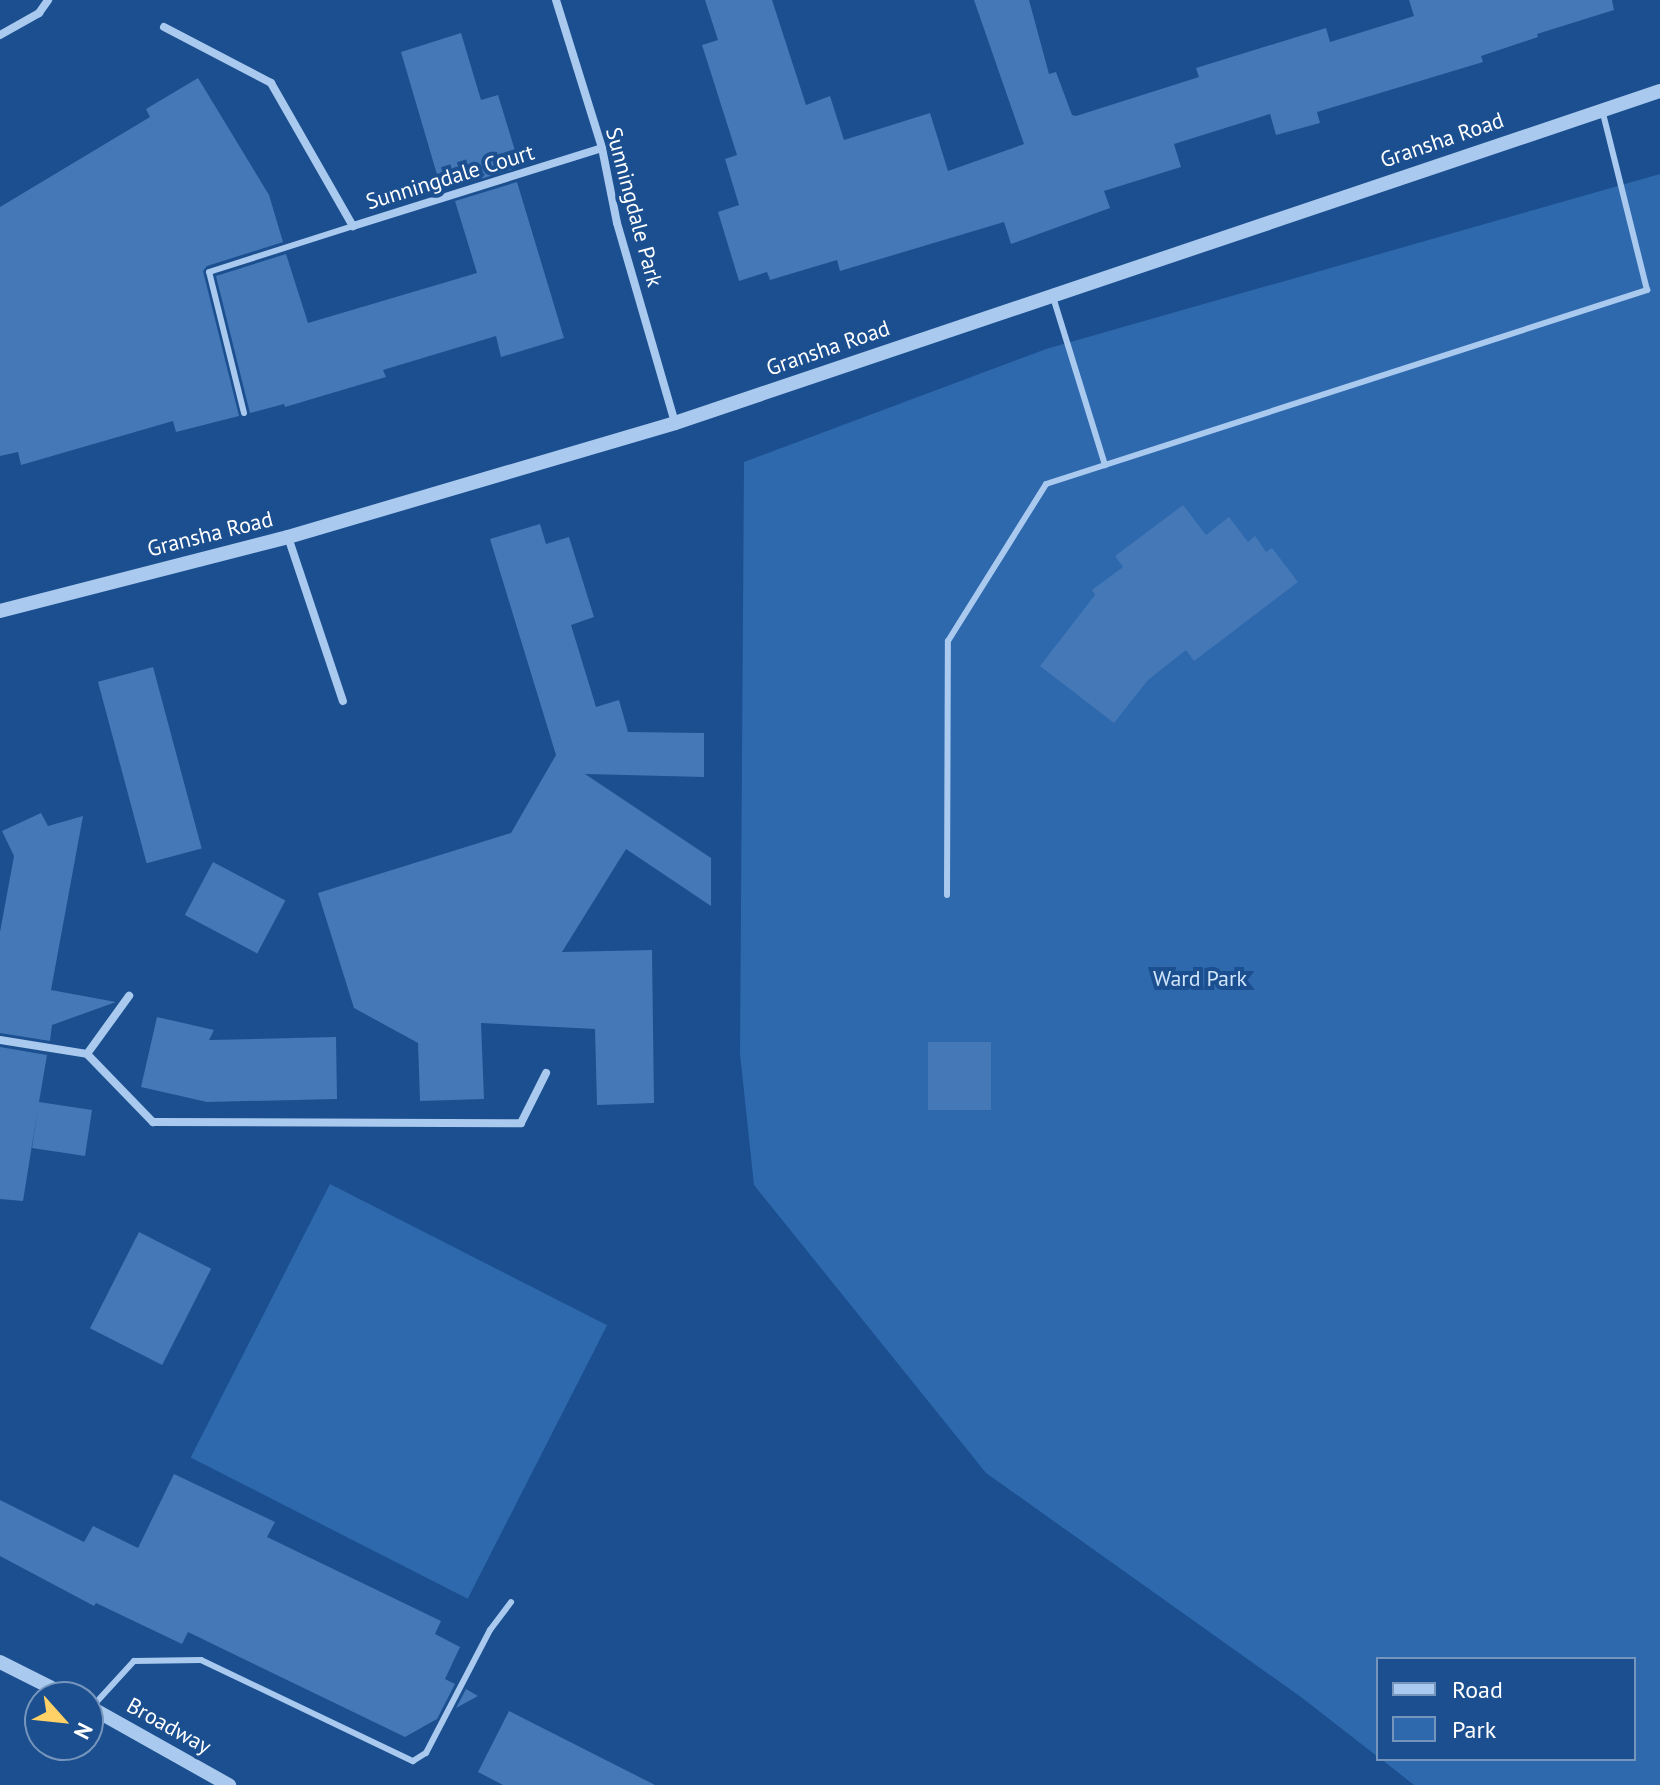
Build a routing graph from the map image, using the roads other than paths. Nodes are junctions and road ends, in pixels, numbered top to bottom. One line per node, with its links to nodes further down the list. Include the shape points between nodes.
1 (48, 0): 4 (street, via 39,13)
2 (556, 0): 7 (street, Sunningdale Park)
3 (164, 27): 8 (street, Sunningdale Court, via 271,83)
4 (0, 35)
5 (1660, 91): 6 (street, Gransha Road)
6 (1602, 110): 9 (street, Gransha Road); 12 (lane, via 1647,290)
7 (602, 148): 8 (street, Sunningdale Court); 11 (street, Sunningdale Park, via 617,223)
8 (353, 226): 10 (lane, via 209,272)
9 (1052, 295): 11 (street, Gransha Road); 12 (lane)
10 (244, 413)
11 (675, 423): 13 (street, Gransha Road)
12 (1105, 465): 16 (lane, via 1046,484 948,641)
13 (288, 537): 14 (street, Gransha Road); 15 (street)
14 (0, 611)
15 (343, 701)
16 (947, 895)
17 (129, 996): 19 (street)
18 (0, 1040): 19 (street)
19 (87, 1054): 20 (street, via 153,1122 521,1123)
20 (546, 1073)
21 (511, 1602): 24 (lane, via 490,1630 426,1753 413,1761 201,1660 134,1661)
22 (0, 1662): 23 (street)
23 (38, 1681)
24 (104, 1692)
25 (104, 1715): 26 (street, Broadway)
26 (229, 1785)

